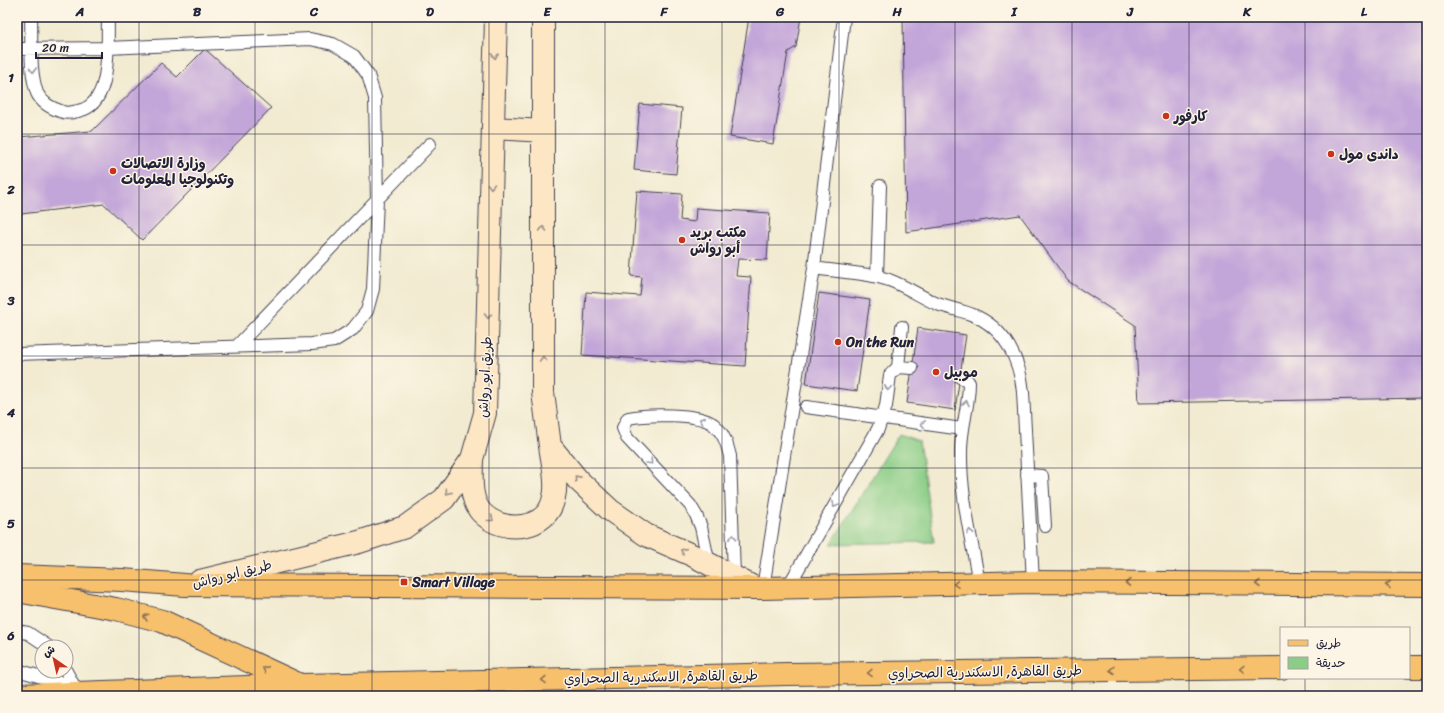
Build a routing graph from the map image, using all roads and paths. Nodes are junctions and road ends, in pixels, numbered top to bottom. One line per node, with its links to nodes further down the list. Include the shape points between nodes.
1 (31, 17): 7 (lane)
2 (108, 17): 8 (lane)
3 (496, 17): 9 (main road, طريق ابو رواش, one-way to 9)
4 (543, 17): 10 (main road)
5 (844, 17): 14 (lane)
6 (17, 48): 7 (lane)
7 (32, 48): 8 (lane); 8 (lane, one-way to 8, via 38,94 50,107 66,113 84,110 98,99 105,82)
8 (107, 48): 13 (lane, via 310,39 333,44 354,56 368,75 375,98)
9 (493, 128): 10 (main road); 26 (main road, طريق ابو رواش, one-way to 26, via 485,413)
10 (543, 131): 25 (main road, one-way to 10, via 543,392)
11 (430, 144): 13 (lane)
12 (880, 186): 15 (lane)
13 (377, 200): 17 (lane); 17 (lane, via 373,289 367,311 353,329 334,341 312,344)
14 (814, 268): 15 (lane); 36 (lane)
15 (877, 277): 27 (lane, via 896,283 937,304 974,315 1000,334 1017,361 1021,376)
16 (902, 327): 19 (lane)
17 (238, 345): 18 (lane)
18 (17, 354)
19 (898, 367): 20 (lane); 23 (lane, one-way to 23, via 890,375)
20 (912, 368)
21 (960, 377): 24 (lane, one-way to 21, via 969,383)
22 (806, 407): 23 (lane)
23 (882, 418): 24 (lane, one-way to 23); 37 (lane, one-way to 37, via 873,440)
24 (962, 429): 33 (lane, one-way to 24, via 963,492)
25 (550, 446): 26 (main road, one-way to 25, via 473,494 481,511 495,523 513,528 531,524 546,514 554,498 555,481); 29 (main road, one-way to 25, via 646,534 610,510 578,480)
26 (472, 459): 34 (main road, طريق ابو رواش, one-way to 34, via 444,498 405,527 360,542)
27 (1027, 475): 28 (lane, via 1042,476); 32 (lane)
28 (1045, 526)
29 (709, 564): 31 (main road); 31 (lane, one-way to 29, via 730,456 725,438 713,424 695,417 628,418 623,428 627,438 690,505 696,515)
30 (17, 576): 34 (main road)
31 (734, 576): 36 (main road)
32 (1033, 582): 33 (main road); 35 (main road, one-way to 32)
33 (979, 584): 37 (main road, one-way to 37)
34 (185, 585): 36 (main road)
35 (1427, 585)
36 (759, 588): 37 (main road)
37 (788, 588)
38 (17, 592): 46 (main road, one-way to 38, via 162,621 116,609)
39 (17, 631): 40 (lane, via 28,633)
40 (37, 639)
41 (1427, 666): 42 (main road)
42 (1410, 667)
43 (1280, 668): 46 (main road, طريق القاهرة, الاسكندرية الصحراوي, one-way to 46, via 787,674)
44 (17, 670): 47 (lane)
45 (73, 679): 47 (lane)
46 (301, 685): 47 (main road, طريق القاهرة, الاسكندرية الصحراوي)
47 (81, 689): 48 (main road, طريق القاهرة, الاسكندرية الصحراوي)
48 (17, 695)

